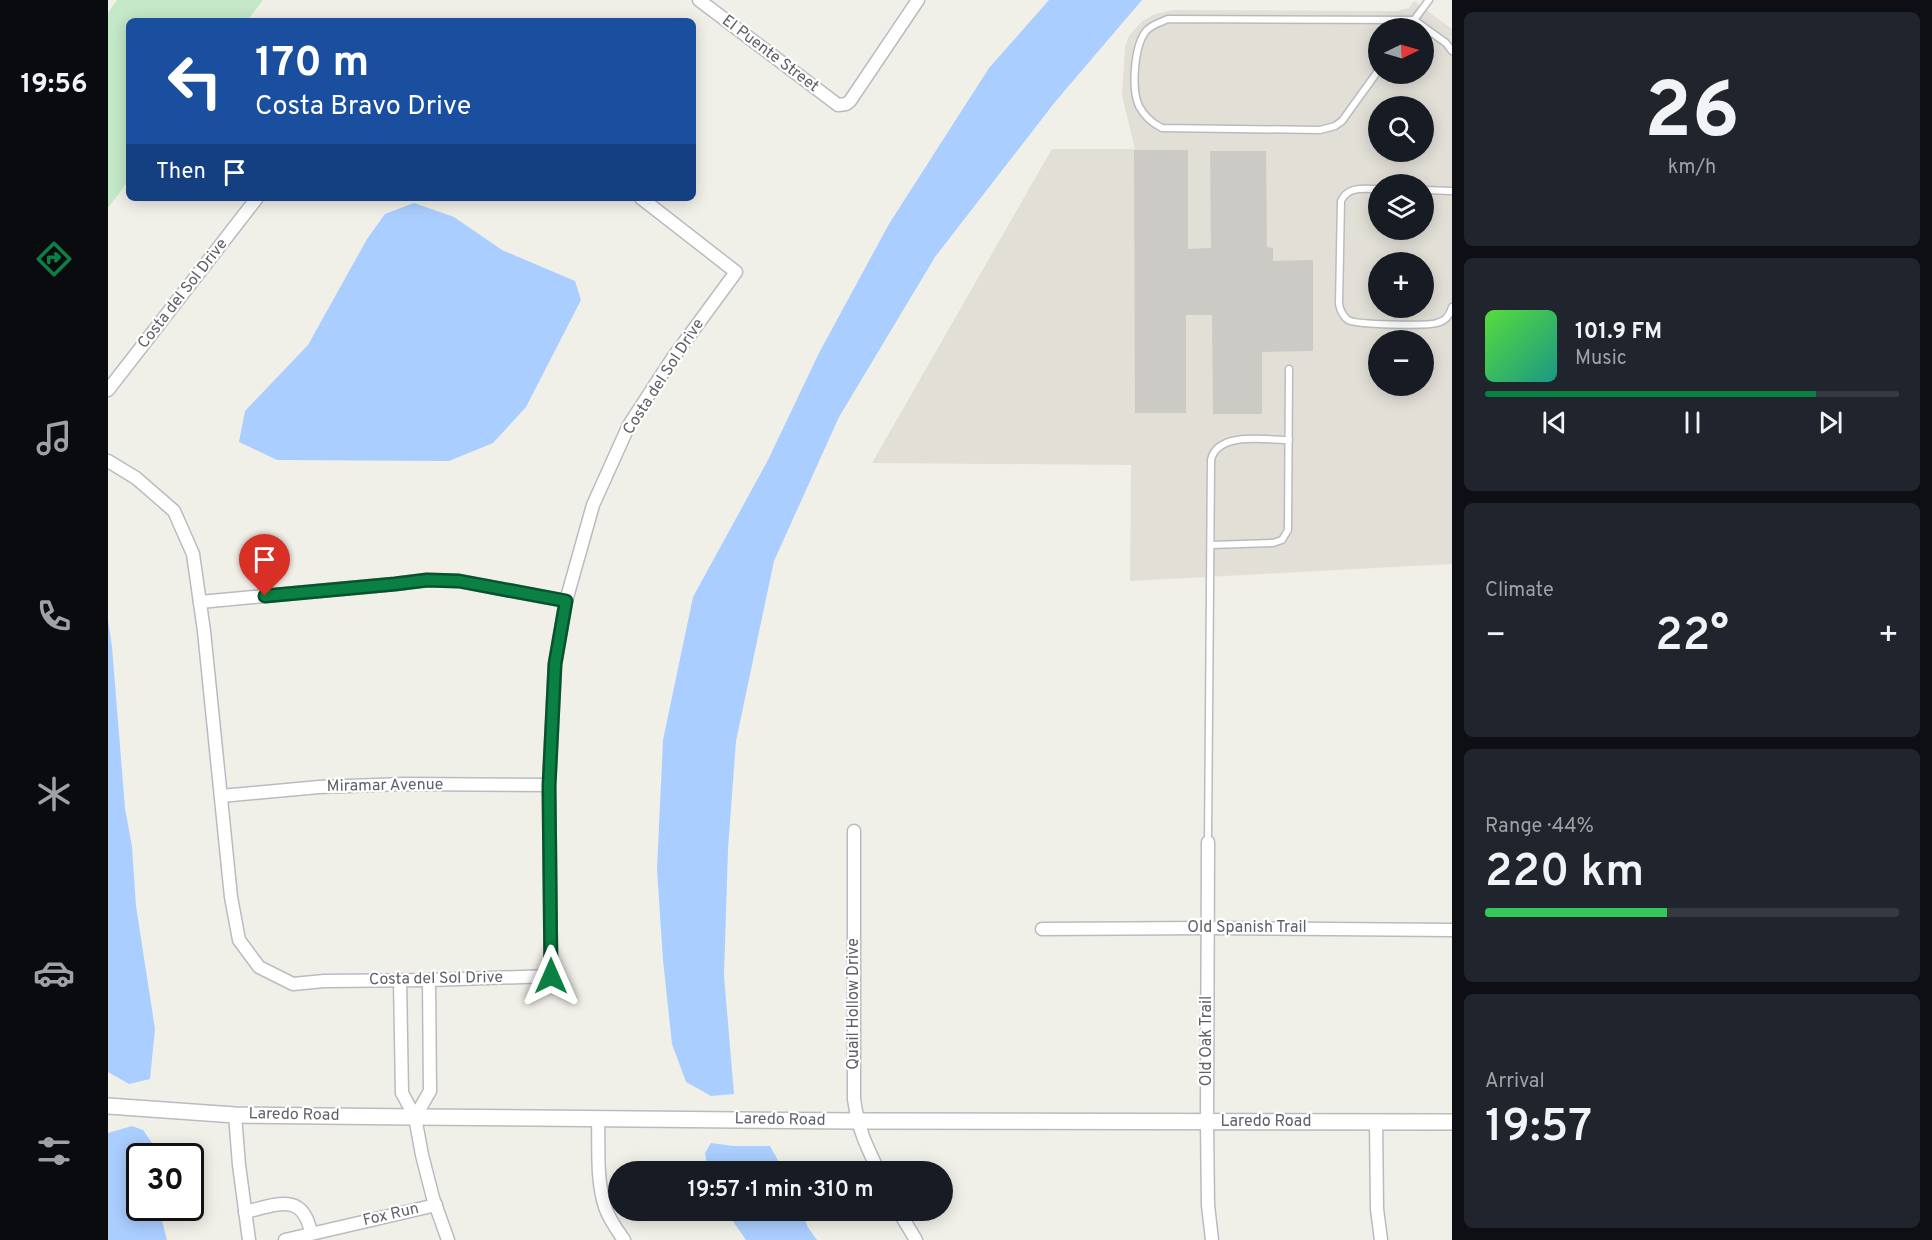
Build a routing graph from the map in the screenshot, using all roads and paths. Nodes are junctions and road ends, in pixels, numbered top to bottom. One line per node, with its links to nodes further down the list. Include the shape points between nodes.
1 (699, 0): 2 (street, El Puente Street, via 838,105 850,101)
2 (918, 0)
3 (1429, 0): 4 (lane)
4 (1416, 18)
5 (1368, 20): 8 (lane, via 1168,19 1155,24 1141,39 1135,90 1140,108 1162,128 1320,130 1342,121)
6 (1434, 34): 7 (lane)
7 (1452, 51)
8 (1369, 84)
9 (1368, 189): 14 (lane, via 1347,192 1340,208 1340,310 1353,322 1436,324 1448,316)
10 (1434, 190): 11 (lane)
11 (1452, 190)
12 (255, 201): 16 (street, Costa del Sol Drive)
13 (644, 201): 20 (street, Costa del Sol Drive, via 736,272 629,425 593,505)
14 (1452, 307)
15 (1289, 369): 17 (lane)
16 (108, 390)
17 (1288, 440): 19 (lane, via 1234,440 1215,450 1211,460); 19 (lane, via 1290,524 1285,536 1273,543)
18 (108, 461): 21 (street, Costa del Sol Drive, via 136,478 174,511 193,554)
19 (1211, 545): 25 (lane)
20 (566, 601): 21 (street, via 459,581 427,580); 22 (street, Costa del Sol Drive, via 555,664)
21 (200, 602): 23 (street, Costa del Sol Drive)
22 (549, 786): 23 (street, Miramar Avenue, via 404,784); 30 (street, Costa del Sol Drive, via 551,976)
23 (221, 796): 29 (street, Costa del Sol Drive, via 239,940 260,968 293,984)
24 (854, 831): 35 (street, Quail Hollow Drive)
25 (1208, 842): 26 (street, Old Oak Trail)
26 (1208, 928): 27 (street, Old Spanish Trail); 28 (street, Old Spanish Trail); 36 (street, Old Oak Trail)
27 (1042, 929)
28 (1452, 930)
29 (400, 980): 30 (street, Costa del Sol Drive); 33 (street, via 402,1093)
30 (429, 980): 33 (street, via 430,1091)
31 (108, 1106): 32 (street, Laredo Road)
32 (235, 1114): 33 (street, Laredo Road); 41 (street)
33 (415, 1117): 34 (street, Laredo Road); 40 (street)
34 (598, 1118): 35 (street, Laredo Road); 47 (street, via 601,1192 610,1219)
35 (857, 1121): 36 (street, Laredo Road); 39 (street, Quail Hollow Drive)
36 (1207, 1122): 37 (street, Laredo Road); 49 (street, Old Oak Trail)
37 (1376, 1122): 38 (street, Laredo Road); 50 (street)
38 (1452, 1122)
39 (874, 1161)
40 (436, 1205): 43 (street, Fox Run); 46 (street)
41 (245, 1212): 43 (street, via 291,1204 303,1212); 44 (street)
42 (905, 1221): 48 (street)
43 (311, 1233): 45 (street, Fox Run)
44 (249, 1240)
45 (285, 1240)
46 (448, 1240)
47 (624, 1240)
48 (916, 1240)
49 (1212, 1240)
50 (1381, 1240)

